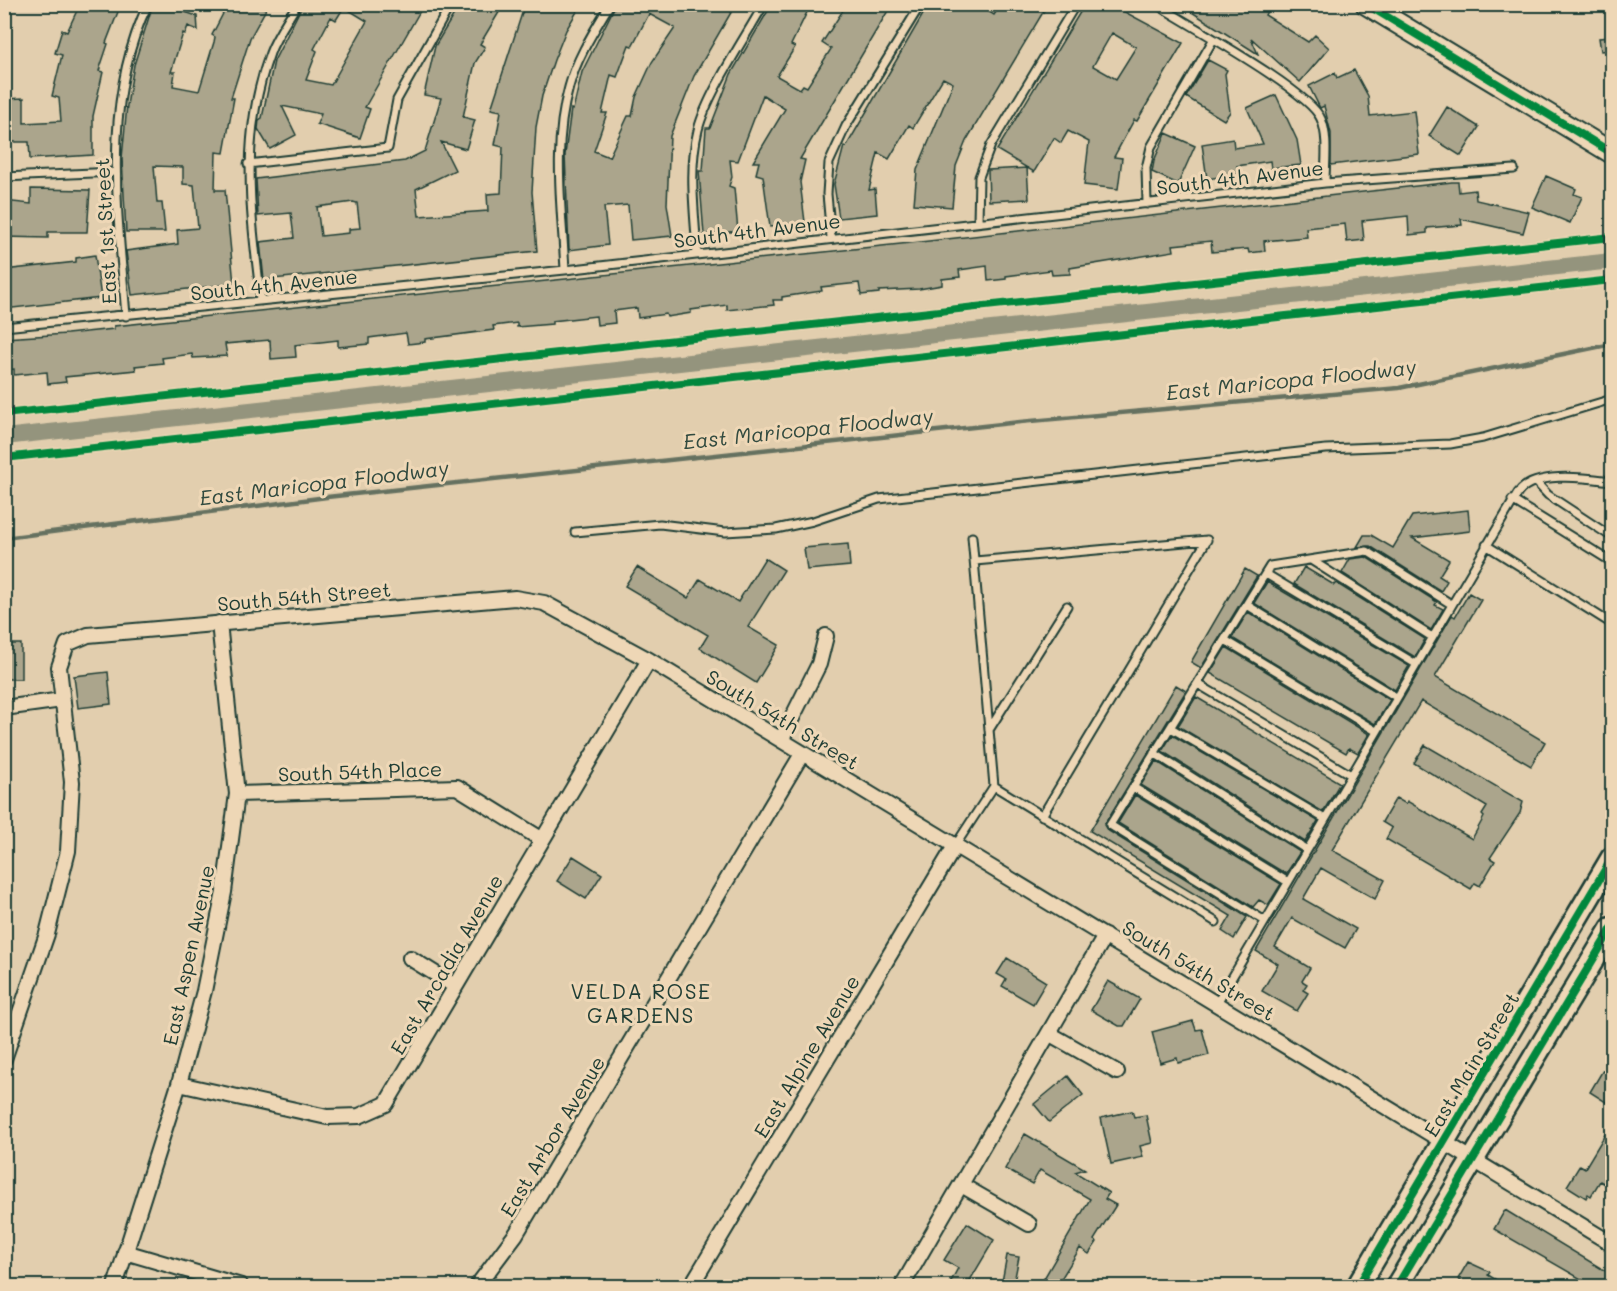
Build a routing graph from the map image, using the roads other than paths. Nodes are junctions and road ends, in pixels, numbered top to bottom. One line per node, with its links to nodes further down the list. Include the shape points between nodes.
1 (148, 4): 14 (lane, East 1st Street, via 129,55 120,97)
2 (297, 4): 12 (lane, via 267,61 258,92)
3 (451, 4): 12 (lane, via 397,100 388,148)
4 (610, 4): 21 (lane, via 587,43 569,87 563,120 559,172)
5 (764, 4): 20 (lane, via 698,129 692,173)
6 (921, 4): 19 (lane, via 846,126 829,163)
7 (1076, 4): 18 (lane, via 991,146 979,177)
8 (1156, 4): 10 (lane)
9 (1366, 4): 11 (main road)
10 (1213, 40): 16 (lane, via 1299,92 1321,118); 17 (lane, via 1151,147 1146,168)
11 (1612, 153)
12 (248, 164): 22 (lane)
13 (1514, 169): 16 (lane, South 4th Avenue)
14 (115, 171): 15 (lane); 23 (lane, East 1st Street)
15 (4, 177)
16 (1325, 183): 17 (lane, South 4th Avenue)
17 (1147, 204): 18 (lane, South 4th Avenue)
18 (978, 221): 19 (lane, South 4th Avenue)
19 (831, 238): 20 (lane, South 4th Avenue)
20 (697, 254): 21 (lane, South 4th Avenue)
21 (566, 270): 22 (lane, South 4th Avenue)
22 (261, 302): 23 (lane, South 4th Avenue)
23 (126, 316): 24 (lane, South 4th Avenue)
24 (4, 327)
25 (1612, 399): 29 (lane, via 1483,438 1450,444 1326,449 879,499 776,529 725,532 660,524)
26 (1612, 481): 27 (lane, via 1563,476)
27 (1536, 482): 28 (lane, via 1523,486); 31 (lane, via 1548,495)
28 (1512, 500): 32 (lane); 35 (lane)
29 (575, 532)
30 (972, 537): 34 (lane)
31 (1612, 537)
32 (1486, 545): 37 (lane); 41 (lane)
33 (1311, 560): 36 (lane, via 1270,566); 37 (lane, via 1367,551); 43 (lane)
34 (975, 561): 52 (lane); 61 (lane, via 1207,540)
35 (1612, 562)
36 (1266, 574): 38 (lane); 46 (lane)
37 (1451, 604): 43 (lane)
38 (1247, 605): 44 (lane); 48 (lane)
39 (1067, 606): 52 (lane)
40 (219, 623): 45 (street, South 54th Street, via 515,598 544,603); 49 (street, South 54th Street, via 87,635 67,644 59,667); 60 (street, East Aspen Avenue)
41 (1612, 624)
42 (826, 636): 54 (street, via 819,664)
43 (1432, 637): 46 (lane)
44 (1225, 640): 47 (lane); 53 (lane)
45 (649, 660): 54 (street, South 54th Street); 63 (street, East Arcadia Avenue)
46 (1416, 664): 48 (lane)
47 (1198, 684): 51 (lane); 57 (lane)
48 (1396, 697): 53 (lane)
49 (62, 700): 50 (street); 76 (street, South 54th Street, via 72,782 68,851 47,934)
50 (4, 708)
51 (1171, 728): 55 (lane); 62 (lane)
52 (989, 730): 58 (lane)
53 (1376, 731): 57 (lane)
54 (781, 740): 56 (street, South 54th Street)
55 (1154, 753): 59 (lane); 65 (lane)
56 (802, 754): 64 (street, South 54th Street); 86 (street, East Arbor Avenue, via 516,1234)
57 (1351, 775): 62 (lane)
58 (994, 786): 61 (lane); 64 (lane)
59 (1133, 788): 67 (lane); 68 (lane, via 1110,825)
60 (237, 794): 63 (street, South 54th Place, via 457,787); 78 (street, East Aspen Avenue, via 224,892 204,991)
61 (1042, 816): 69 (lane)
62 (1324, 819): 65 (lane)
63 (541, 839): 73 (street, East Arcadia Avenue)
64 (955, 846): 71 (street, South 54th Street); 87 (street, East Alpine Avenue)
65 (1306, 850): 67 (lane)
66 (1612, 858): 79 (main road, East Main Street)
67 (1288, 882): 68 (lane)
68 (1265, 921): 74 (lane)
69 (1216, 922)
70 (1612, 928): 79 (main road, East Main Street)
71 (1105, 936): 74 (street, South 54th Street); 75 (street)
72 (410, 957): 73 (street)
73 (455, 986): 78 (street, East Arcadia Avenue, via 386,1104 358,1116 327,1117)
74 (1216, 1003): 79 (street, South 54th Street)
75 (1050, 1034): 77 (street); 80 (street)
76 (4, 1059)
77 (1117, 1072)
78 (178, 1084): 83 (street, East Aspen Avenue)
79 (1459, 1150): 82 (street, South 54th Street); 89 (main road, East Main Street); 90 (main road, East Main Street)
80 (963, 1186): 81 (street); 88 (street)
81 (1029, 1224)
82 (1612, 1244)
83 (125, 1252): 84 (street, East Aspen Avenue); 85 (street)
84 (115, 1287)
85 (242, 1287)
86 (477, 1287)
87 (691, 1287)
88 (902, 1287)
89 (1358, 1287)
90 (1397, 1287)

